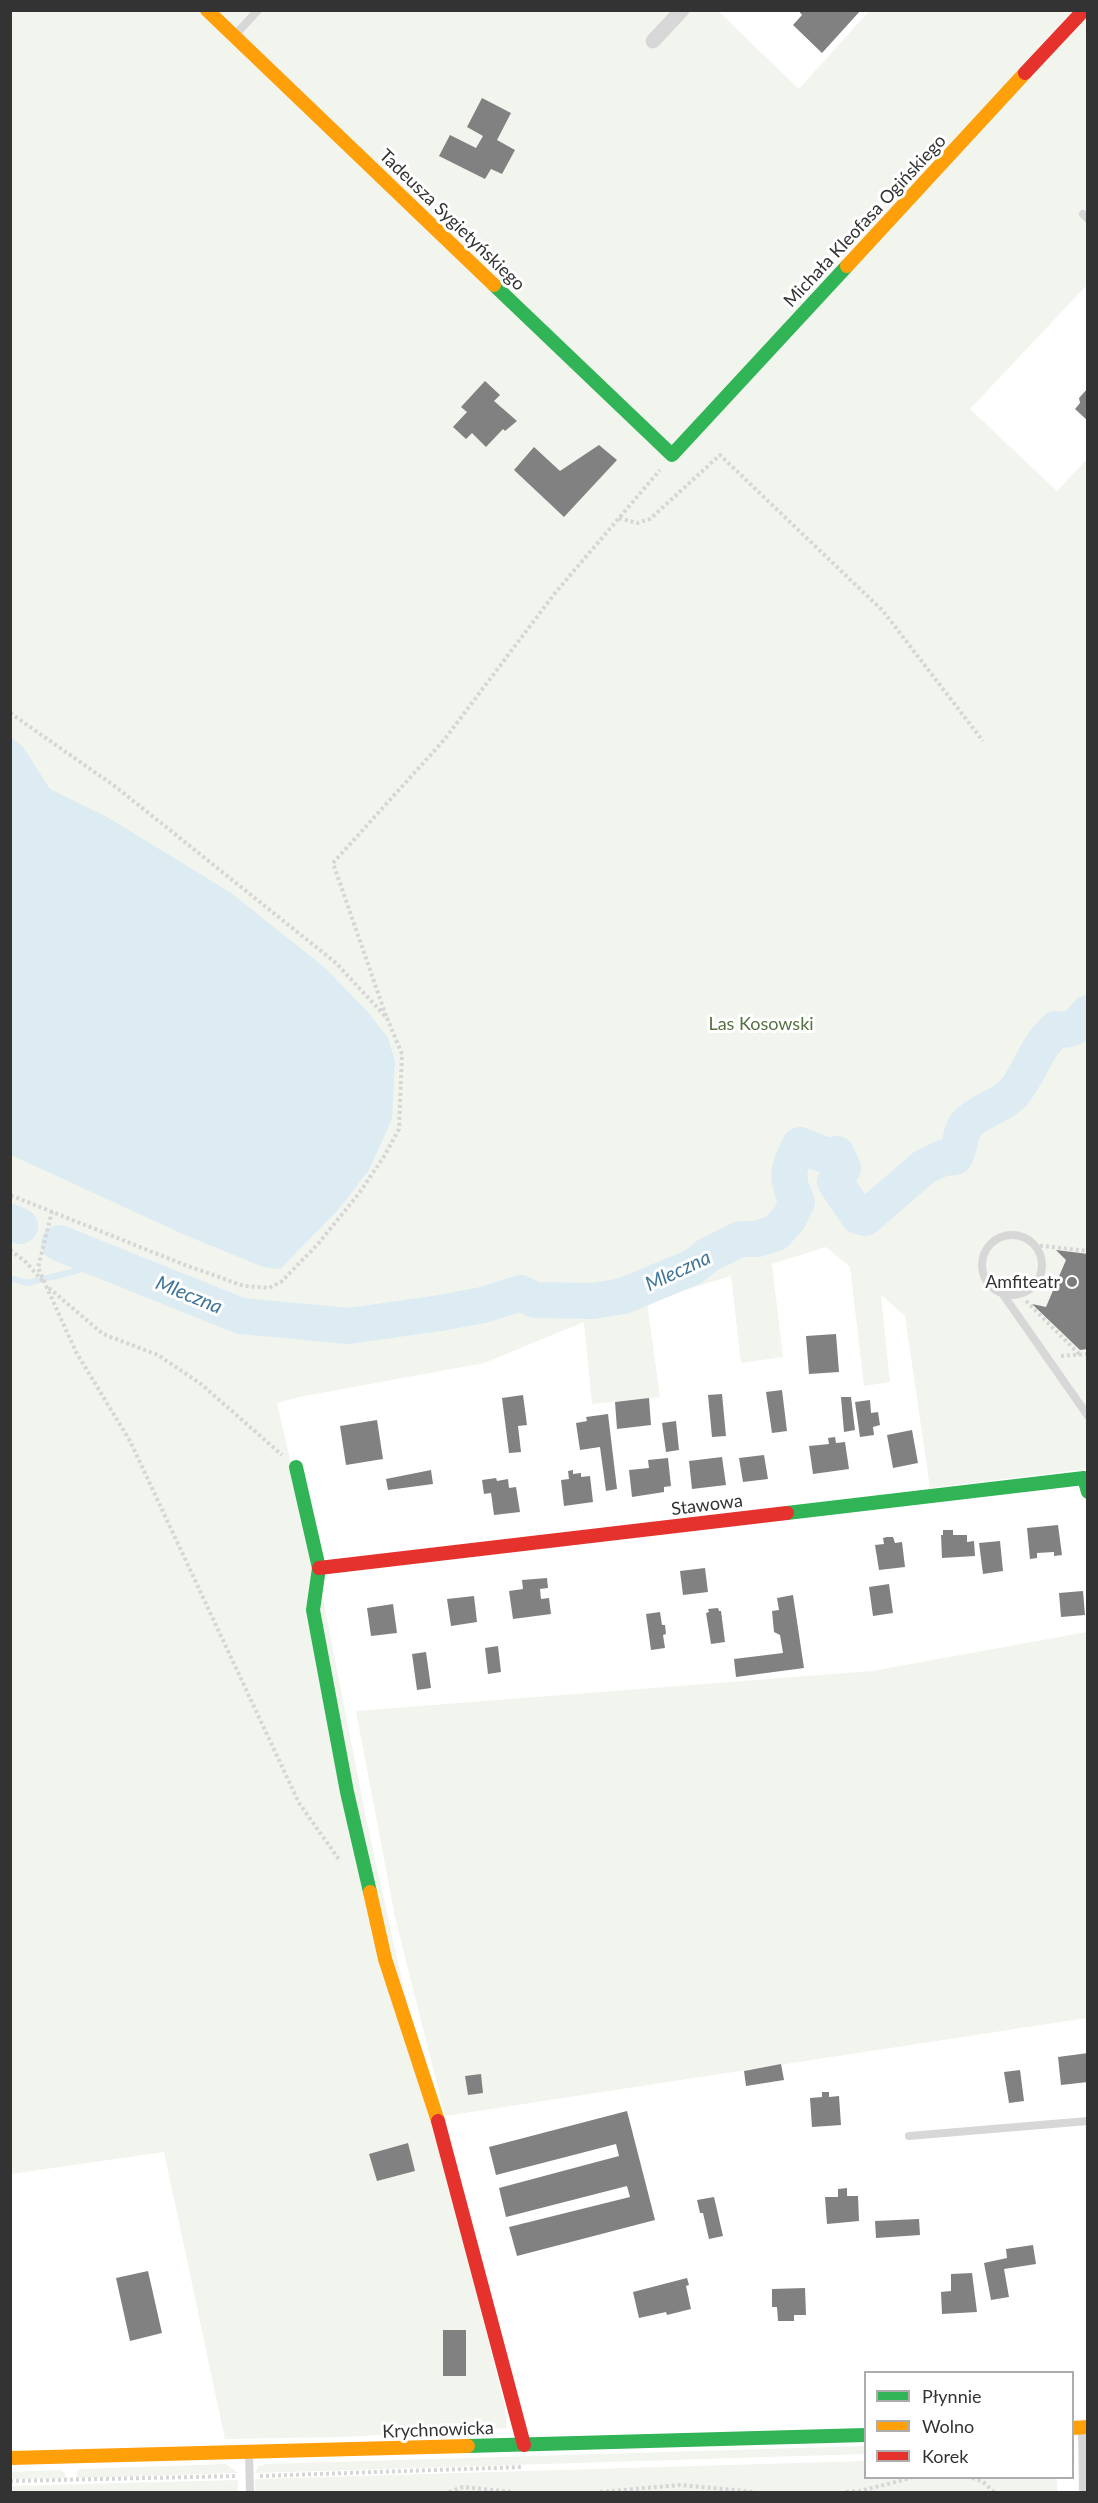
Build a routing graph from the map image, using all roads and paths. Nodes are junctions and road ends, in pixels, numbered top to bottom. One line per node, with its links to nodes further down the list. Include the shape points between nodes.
1 (207, 10): 5 (street, Tadeusza Sygietyńskiego)
2 (258, 10): 5 (lane)
3 (682, 10): 6 (street)
4 (1084, 10): 7 (street, Michała Kleofasa Ogińskiego)
5 (234, 36): 7 (street, Tadeusza Sygietyńskiego)
6 (653, 41)
7 (672, 455): 8 (path)
8 (619, 518): 10 (path, via 637,523 650,519 720,455 883,611); 11 (path, via 555,594 444,741 333,863)
9 (10, 713): 11 (path, via 116,787 336,963)
10 (983, 741)
11 (387, 1018): 13 (path, via 402,1054 399,1129 360,1192 281,1282 269,1288 244,1286)
12 (10, 1195): 13 (path)
13 (52, 1211): 17 (path, via 38,1268)
14 (1034, 1245): 16 (path); 18 (lane, via 1013,1235 1003,1236 987,1248 981,1266 984,1276); 19 (lane, via 1041,1258 1039,1277)
15 (10, 1250): 17 (path)
16 (1088, 1251)
17 (47, 1287): 24 (path, via 103,1334 158,1355 201,1384); 28 (path, via 76,1352 130,1441 299,1803)
18 (1002, 1293): 19 (lane); 22 (lane)
19 (1019, 1294): 21 (path)
20 (1088, 1354): 21 (path)
21 (1080, 1355): 22 (path)
22 (1046, 1356): 23 (lane)
23 (1088, 1416)
24 (296, 1467): 27 (street)
25 (1086, 1478): 26 (street, Stawowa); 27 (street, Stawowa)
26 (1088, 1492)
27 (319, 1568): 33 (street, via 313,1610 347,1792 385,1959 443,2136)
28 (343, 1865)
29 (1088, 2121): 30 (lane)
30 (909, 2136)
31 (1080, 2428): 48 (lane)
32 (864, 2435): 33 (street, Krychnowicka)
33 (524, 2445): 34 (street, Krychnowicka)
34 (249, 2453): 35 (street, Krychnowicka); 37 (lane)
35 (10, 2458)
36 (534, 2467): 37 (path)
37 (250, 2476): 40 (path); 41 (lane)
38 (907, 2479): 46 (path)
39 (975, 2479): 47 (path)
40 (10, 2481)
41 (250, 2493)
42 (449, 2493): 43 (path, via 463,2487)
43 (512, 2493)
44 (600, 2493): 45 (path, via 680,2485)
45 (756, 2493)
46 (846, 2493)
47 (994, 2493)
48 (1083, 2493)

